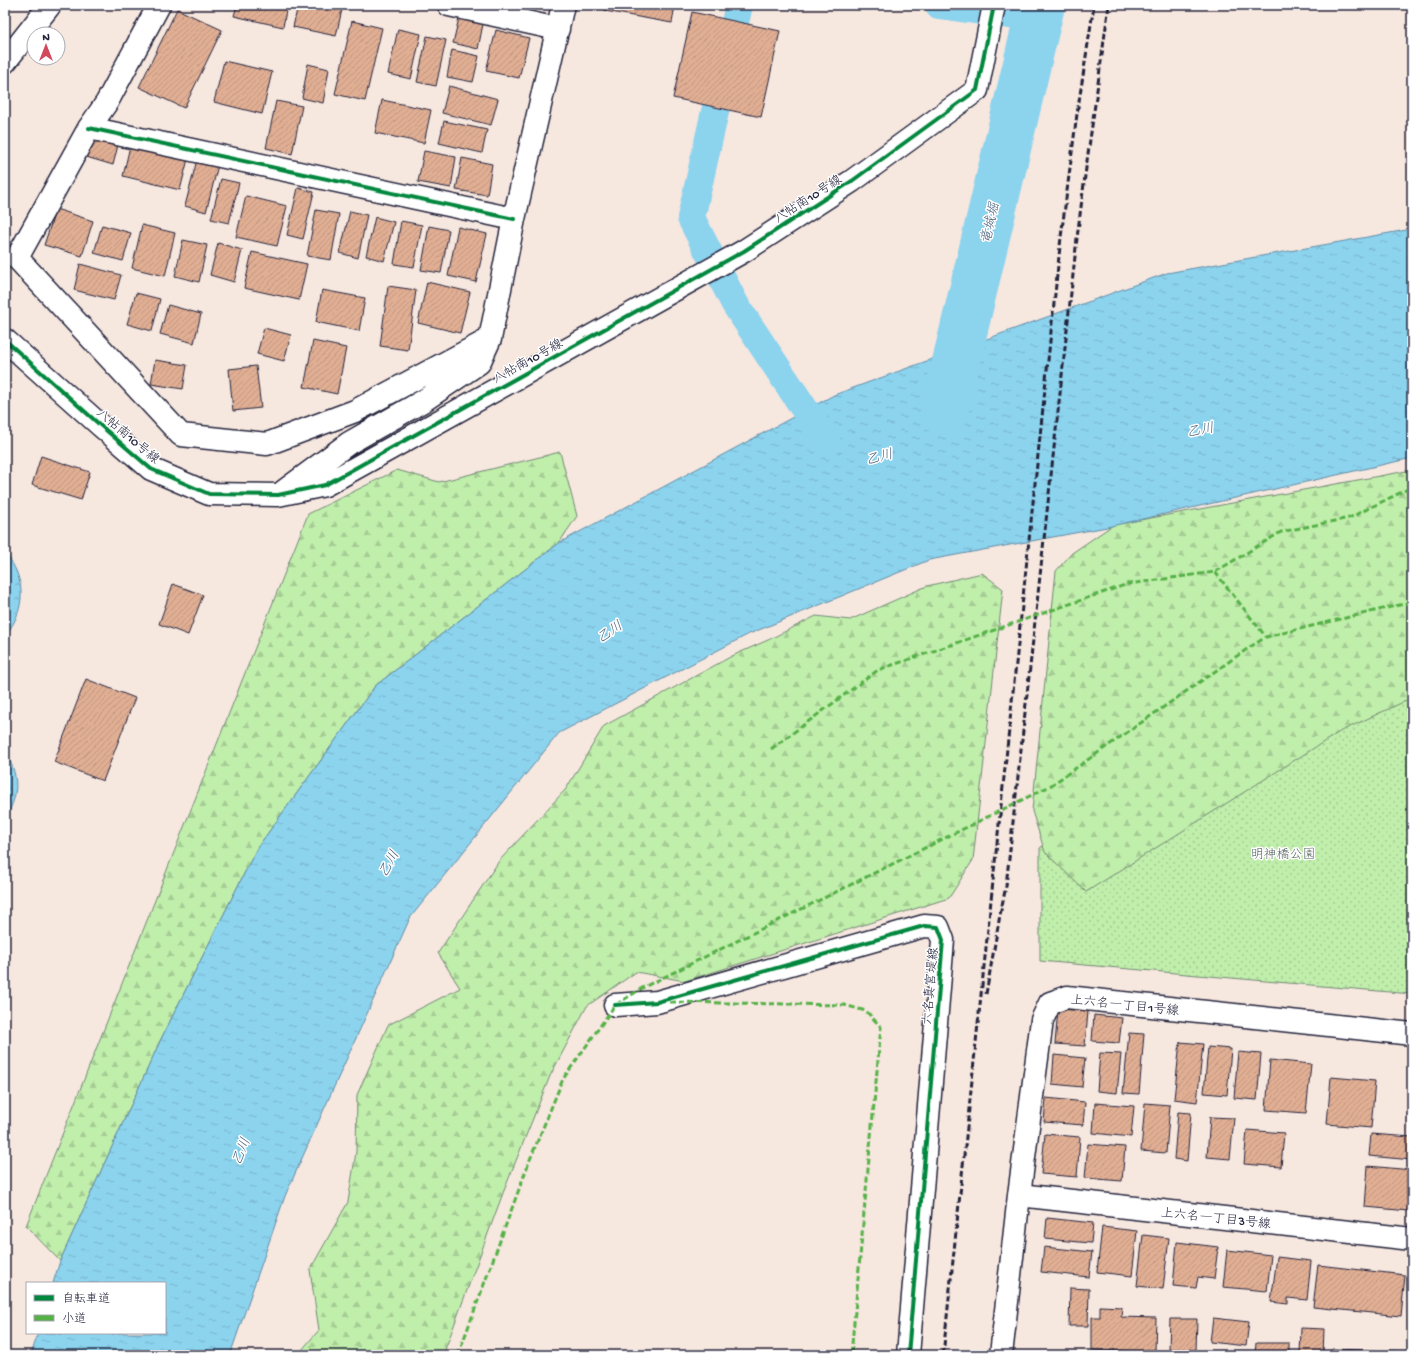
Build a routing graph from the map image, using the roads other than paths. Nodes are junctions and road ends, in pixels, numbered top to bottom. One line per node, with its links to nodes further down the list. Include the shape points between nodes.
1 (50, 5): 7 (street)
2 (159, 5): 8 (street, via 108,102)
3 (449, 5): 6 (street)
4 (563, 5): 6 (street)
5 (994, 5): 12 (street, 八帖南10号線, via 977,90 852,181 744,251 325,485)
6 (558, 29): 9 (street)
7 (5, 62)
8 (89, 128): 9 (street); 10 (street, via 17,258 182,435 267,444 355,411)
9 (514, 219): 10 (street)
10 (490, 338): 12 (street, via 480,362 423,401 349,444)
11 (5, 340): 12 (street, 八帖南10号線, via 151,469 209,494)
12 (278, 496)
13 (615, 1005): 17 (street, 六名真宮堤線, via 657,1002 924,926 938,927 943,940)
14 (1412, 1034): 15 (street, 上六名一丁目1号線, via 1067,997 1050,1003 1042,1020)
15 (1019, 1195): 16 (street, 上六名一丁目3号線); 18 (street, 上六名一丁目1号線)
16 (1412, 1239)
17 (908, 1355)
18 (1001, 1355)

